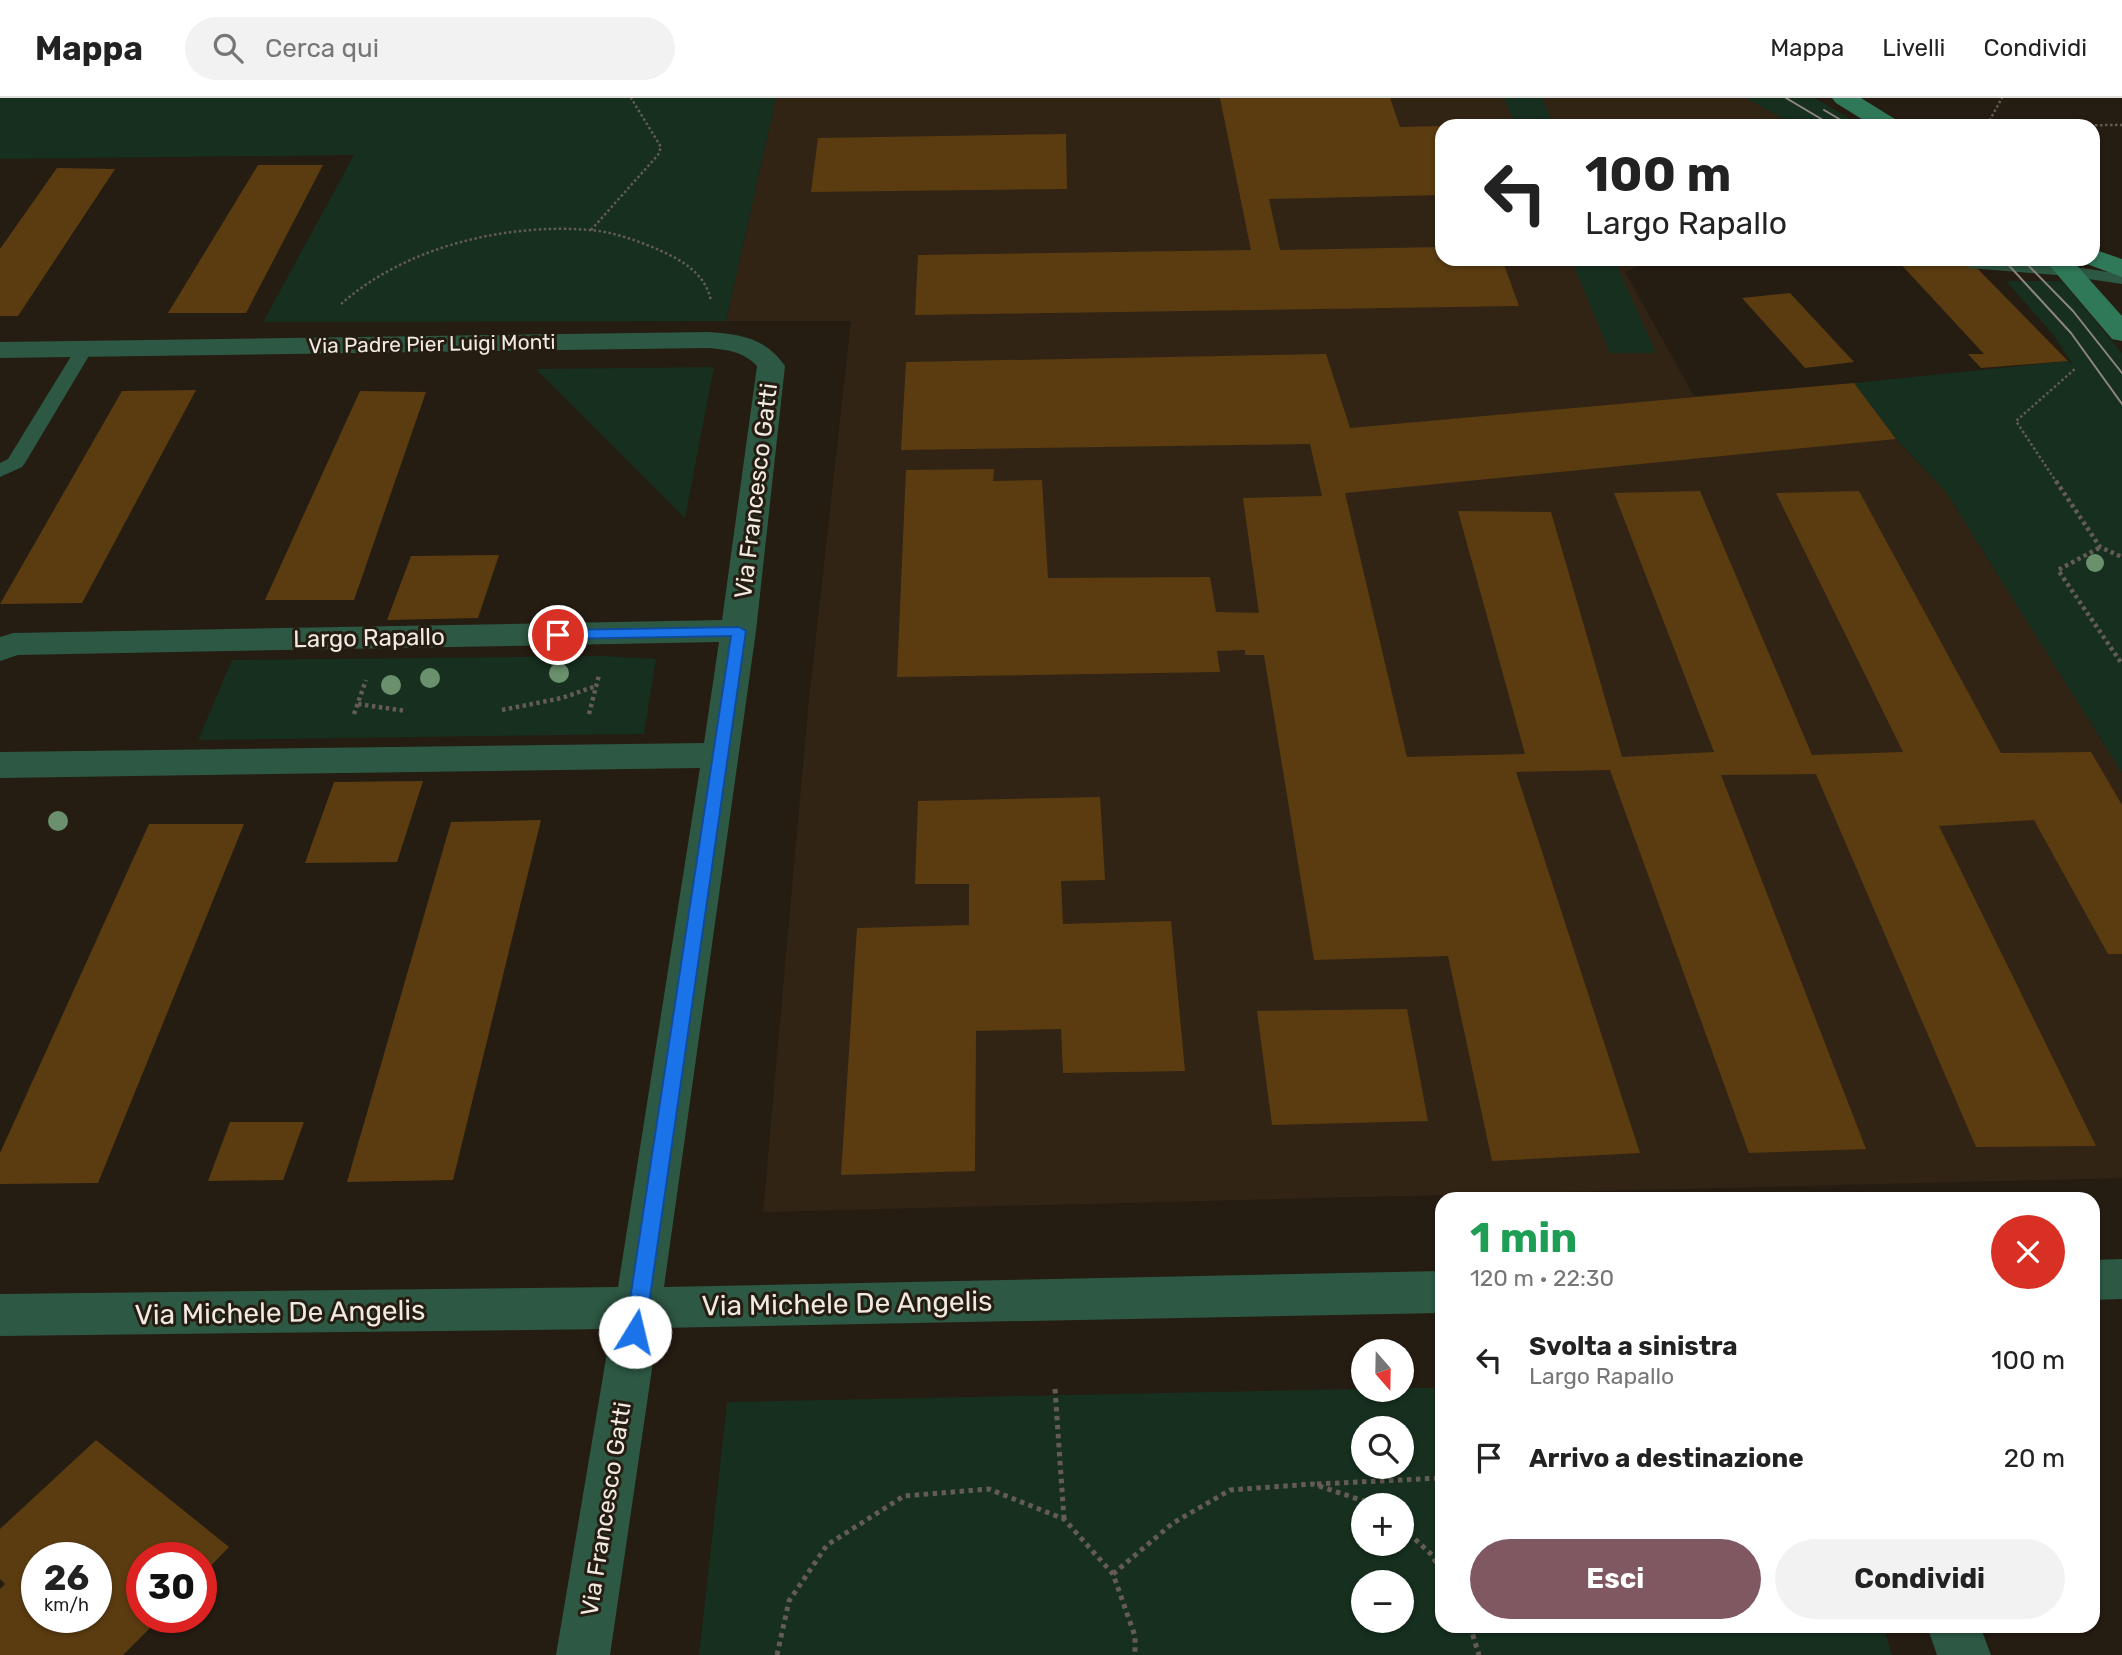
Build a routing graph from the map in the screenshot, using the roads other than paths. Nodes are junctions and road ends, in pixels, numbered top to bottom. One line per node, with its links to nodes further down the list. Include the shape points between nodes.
1 (1844, 98): 2 (main road)
2 (1878, 119)
3 (2100, 260): 6 (main road)
4 (2064, 266): 8 (main road)
5 (2067, 266): 7 (lane)
6 (2122, 269)
7 (2122, 279)
8 (2117, 314)
9 (84, 349): 10 (street, Via Padre Pier Luigi Monti); 11 (street, Via Padre Pier Luigi Monti, via 708,340 741,343 765,355); 12 (lane, via 15,463)
10 (0, 350)
11 (771, 366): 13 (street, Via Francesco Gatti)
12 (0, 471)
13 (739, 631): 14 (street, Largo Rapallo, via 13,644); 15 (street, Via Francesco Gatti)
14 (0, 650)
15 (720, 755): 16 (street); 20 (street, Via Francesco Gatti)
16 (0, 765)
17 (2122, 1279): 18 (street)
18 (2100, 1280)
19 (1435, 1292): 20 (street, Via Michele De Angelis)
20 (639, 1308): 21 (street, Via Michele De Angelis); 23 (street, Via Francesco Gatti)
21 (0, 1315)
22 (1956, 1633): 24 (street)
23 (583, 1655)
24 (1964, 1655)

